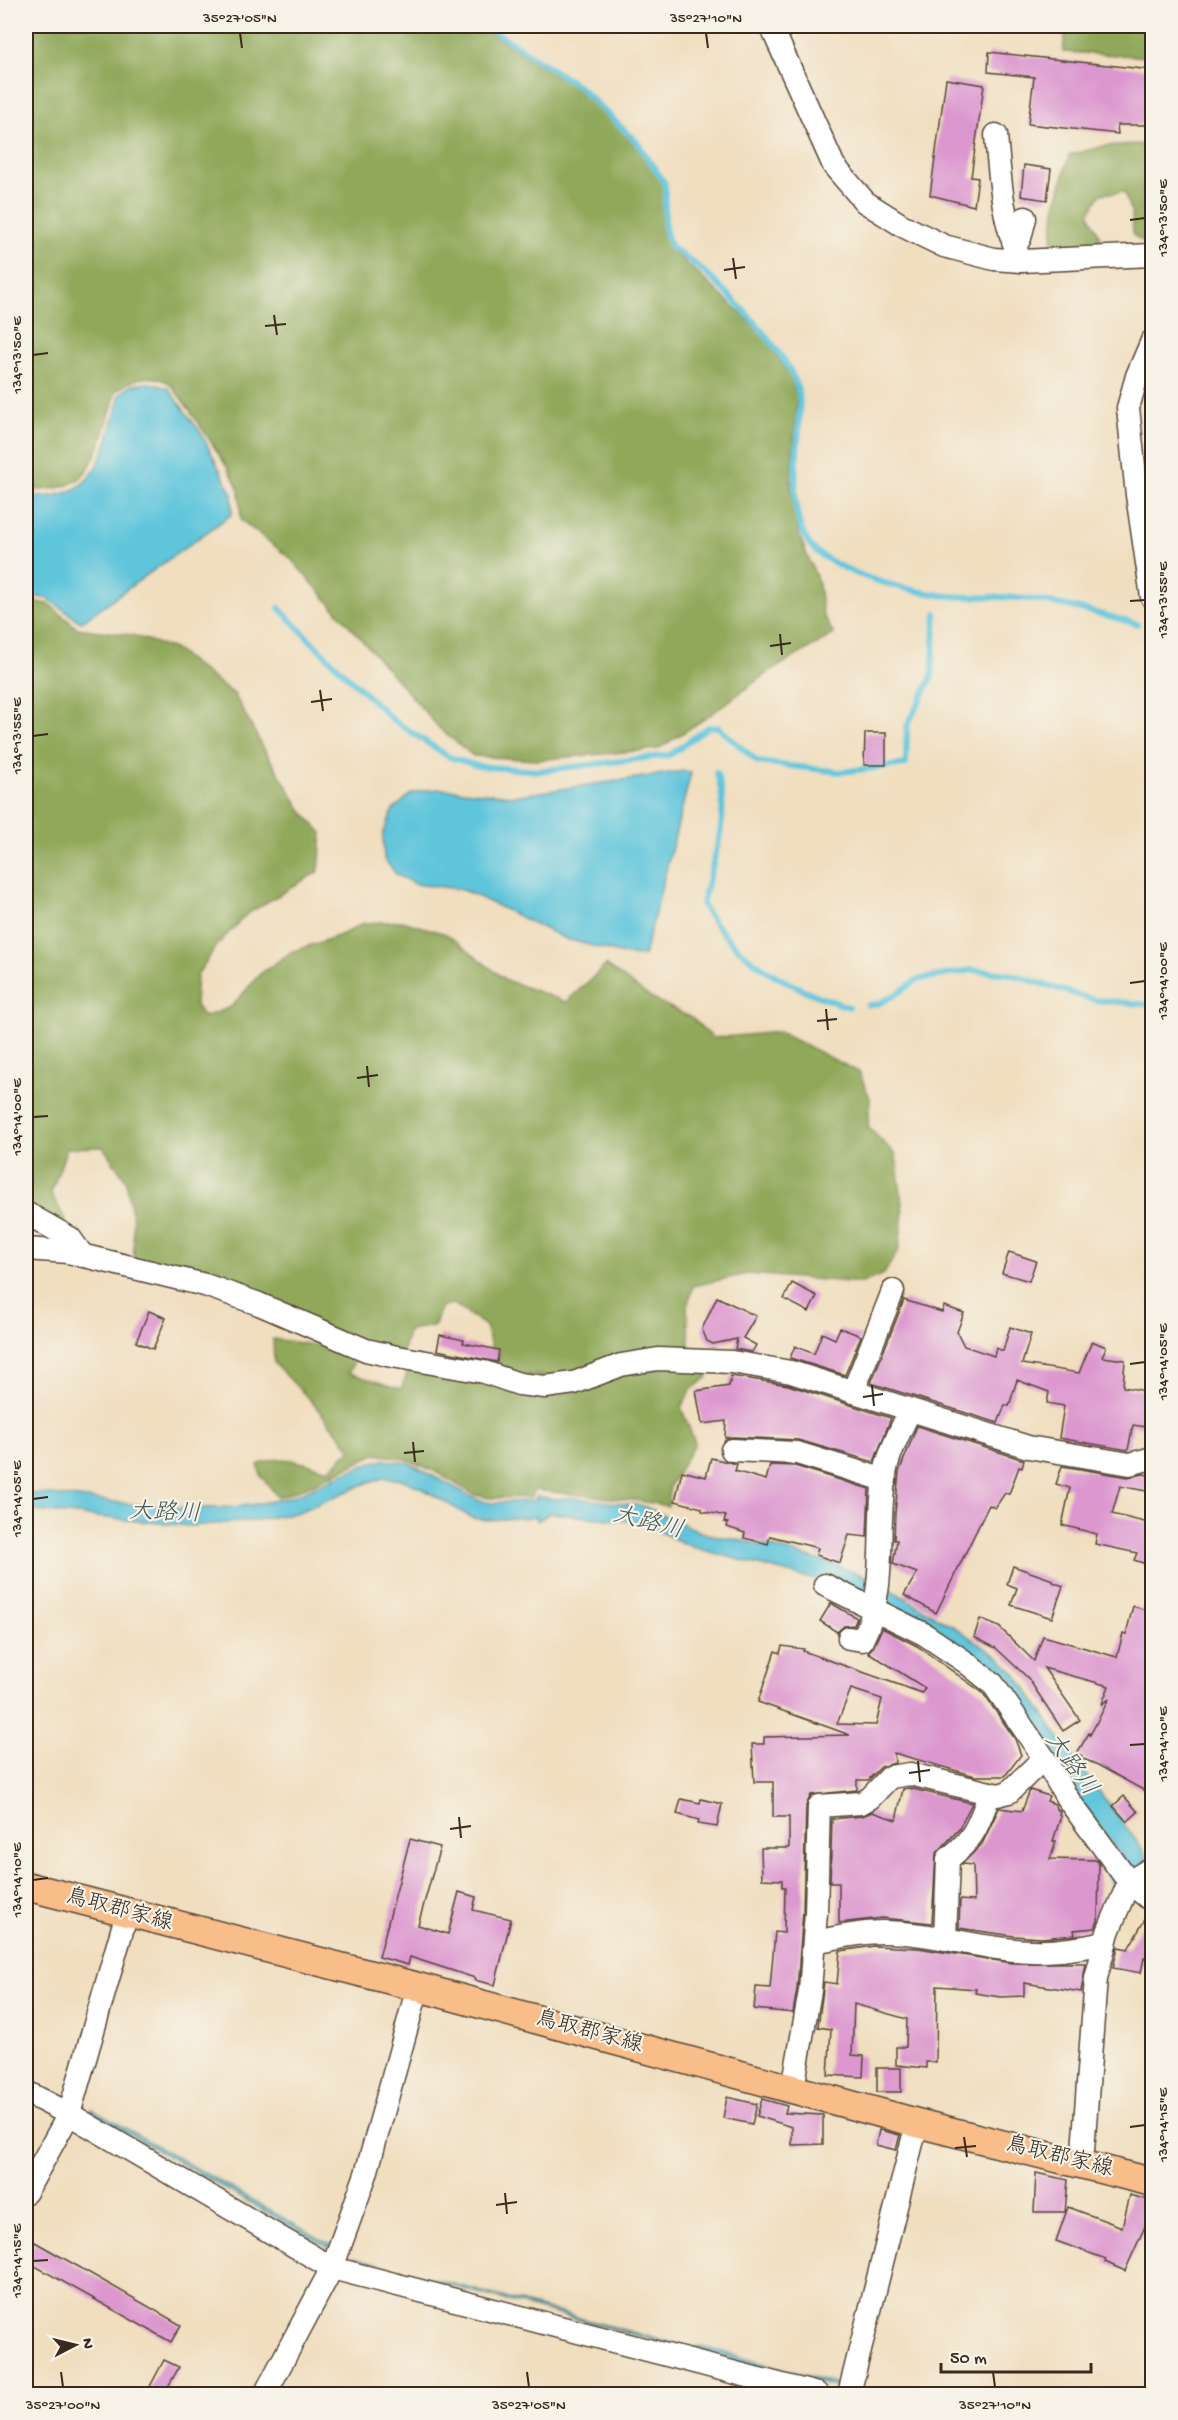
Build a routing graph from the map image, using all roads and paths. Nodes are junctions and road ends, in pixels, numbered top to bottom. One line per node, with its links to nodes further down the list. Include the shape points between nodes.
1 (771, 26): 4 (street, via 834,166 864,202 944,246 994,259)
2 (996, 135): 4 (street, via 1007,227)
3 (1024, 218): 4 (street)
4 (1018, 254): 5 (street)
5 (1152, 255)
6 (1152, 341): 7 (street, via 1128,408)
7 (1152, 597)
8 (26, 1213): 10 (street, via 70,1238)
9 (26, 1249): 10 (street)
10 (83, 1256): 12 (street, via 205,1285 366,1350 484,1372 519,1384 545,1387 574,1383 621,1365 658,1359 732,1362 791,1372)
11 (892, 1291): 12 (street)
12 (853, 1392): 13 (street)
13 (910, 1410): 15 (street, via 1034,1448 1130,1464); 16 (street, via 886,1467)
14 (732, 1450): 16 (street, via 797,1453)
15 (1152, 1458)
16 (885, 1480): 18 (street)
17 (825, 1585): 18 (street)
18 (875, 1610): 19 (street, via 862,1640); 20 (street, via 924,1634 993,1684)
19 (849, 1638)
20 (1044, 1758): 21 (street, via 1009,1792); 22 (street, via 1067,1798)
21 (990, 1793): 26 (street, via 976,1830 965,1846 948,1858); 27 (street, via 910,1774 890,1777 861,1803 819,1806)
22 (1139, 1876): 24 (street); 28 (street)
23 (26, 1886): 25 (main road, 鳥取郡家線)
24 (1152, 1901)
25 (127, 1913): 29 (main road, 鳥取郡家線); 32 (street)
26 (945, 1939): 27 (street, via 882,1932); 28 (street, via 1032,1952)
27 (814, 1942): 30 (street, via 810,1991)
28 (1105, 1943): 34 (street, via 1096,1978)
29 (418, 1987): 30 (main road, 鳥取郡家線); 37 (street, via 366,2174)
30 (793, 2088): 33 (main road, 鳥取郡家線)
31 (26, 2092): 32 (street)
32 (69, 2114): 36 (street); 37 (street)
33 (917, 2123): 34 (main road, 鳥取郡家線); 40 (street)
34 (1082, 2164): 35 (main road, 鳥取郡家線)
35 (1152, 2182)
36 (26, 2192)
37 (332, 2268): 38 (street); 39 (street)
38 (265, 2394)
39 (818, 2394)
40 (849, 2394)

